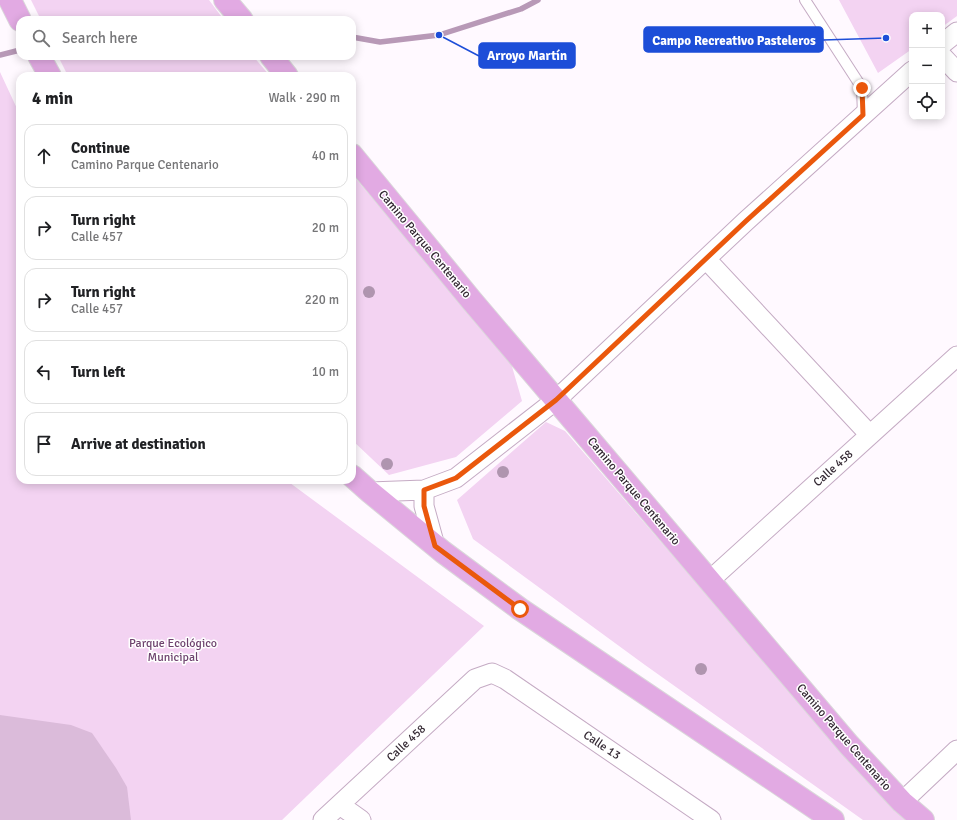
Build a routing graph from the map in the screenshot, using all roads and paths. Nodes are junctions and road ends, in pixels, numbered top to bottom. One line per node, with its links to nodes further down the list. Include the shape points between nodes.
1 (225, 0): 3 (main road)
2 (805, 0): 11 (lane, via 862,88)
3 (239, 16)
4 (957, 32): 5 (street)
5 (945, 42)
6 (945, 59): 9 (street)
7 (274, 60): 8 (main road)
8 (284, 72)
9 (957, 72)
10 (909, 73): 11 (street)
11 (863, 115): 13 (street)
12 (356, 161): 15 (main road, Camino Parque Centenario)
13 (706, 258): 15 (street); 16 (street)
14 (957, 356): 16 (street, Calle 458)
15 (556, 400): 18 (street, via 456,478); 21 (main road, Camino Parque Centenario)
16 (870, 435): 21 (street, Calle 458)
17 (356, 480): 19 (main road)
18 (424, 490): 19 (street); 20 (street, via 424,506)
19 (370, 492): 20 (main road)
20 (435, 546): 29 (main road, via 520,609)
21 (709, 580): 24 (main road, Camino Parque Centenario, via 849,745)
22 (492, 673): 25 (street, Calle 458, via 475,679); 28 (street, Calle 13, via 506,679)
23 (957, 750): 24 (street)
24 (902, 802): 30 (main road, Camino Parque Centenario)
25 (340, 805): 26 (street, Calle 458); 27 (street)
26 (323, 820)
27 (361, 820)
28 (711, 820)
29 (833, 820)
30 (923, 820)

